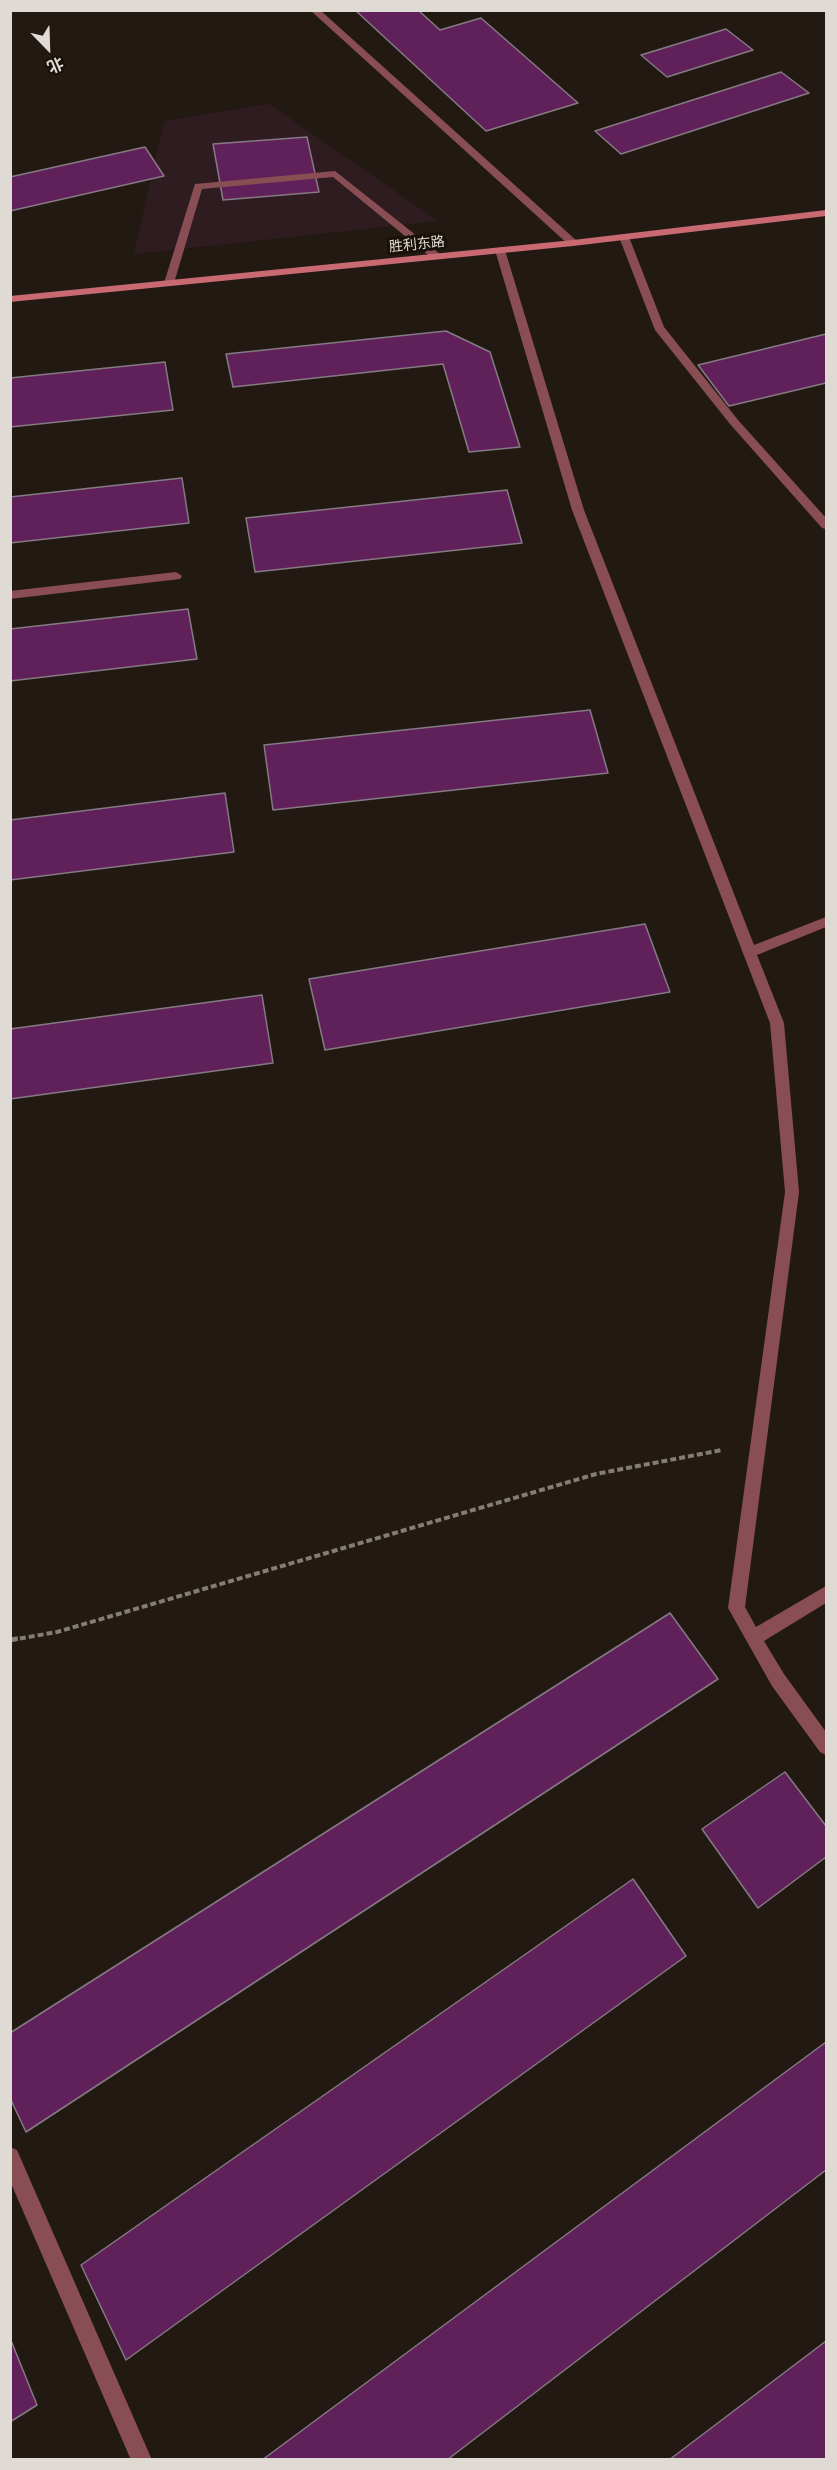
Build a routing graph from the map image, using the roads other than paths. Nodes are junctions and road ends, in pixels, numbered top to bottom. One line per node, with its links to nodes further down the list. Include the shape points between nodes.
1 (314, 10): 4 (street)
2 (826, 213): 3 (main road, 胜利东路)
3 (624, 237): 4 (main road, 胜利东路); 9 (street, via 659,328 734,422)
4 (573, 243): 5 (main road, 胜利东路)
5 (500, 250): 6 (main road, 胜利东路); 13 (street, via 578,510)
6 (437, 257): 7 (main road, 胜利东路); 7 (street, via 335,174 198,186)
7 (169, 283): 8 (main road, 胜利东路)
8 (10, 299)
9 (826, 525)
10 (176, 576): 11 (street)
11 (10, 594)
12 (826, 922): 13 (street)
13 (750, 952): 15 (street, via 777,1023 792,1192 736,1608)
14 (826, 1594): 15 (street)
15 (753, 1638): 16 (street)
16 (826, 1746)
17 (10, 2157): 18 (street)
18 (142, 2460)

